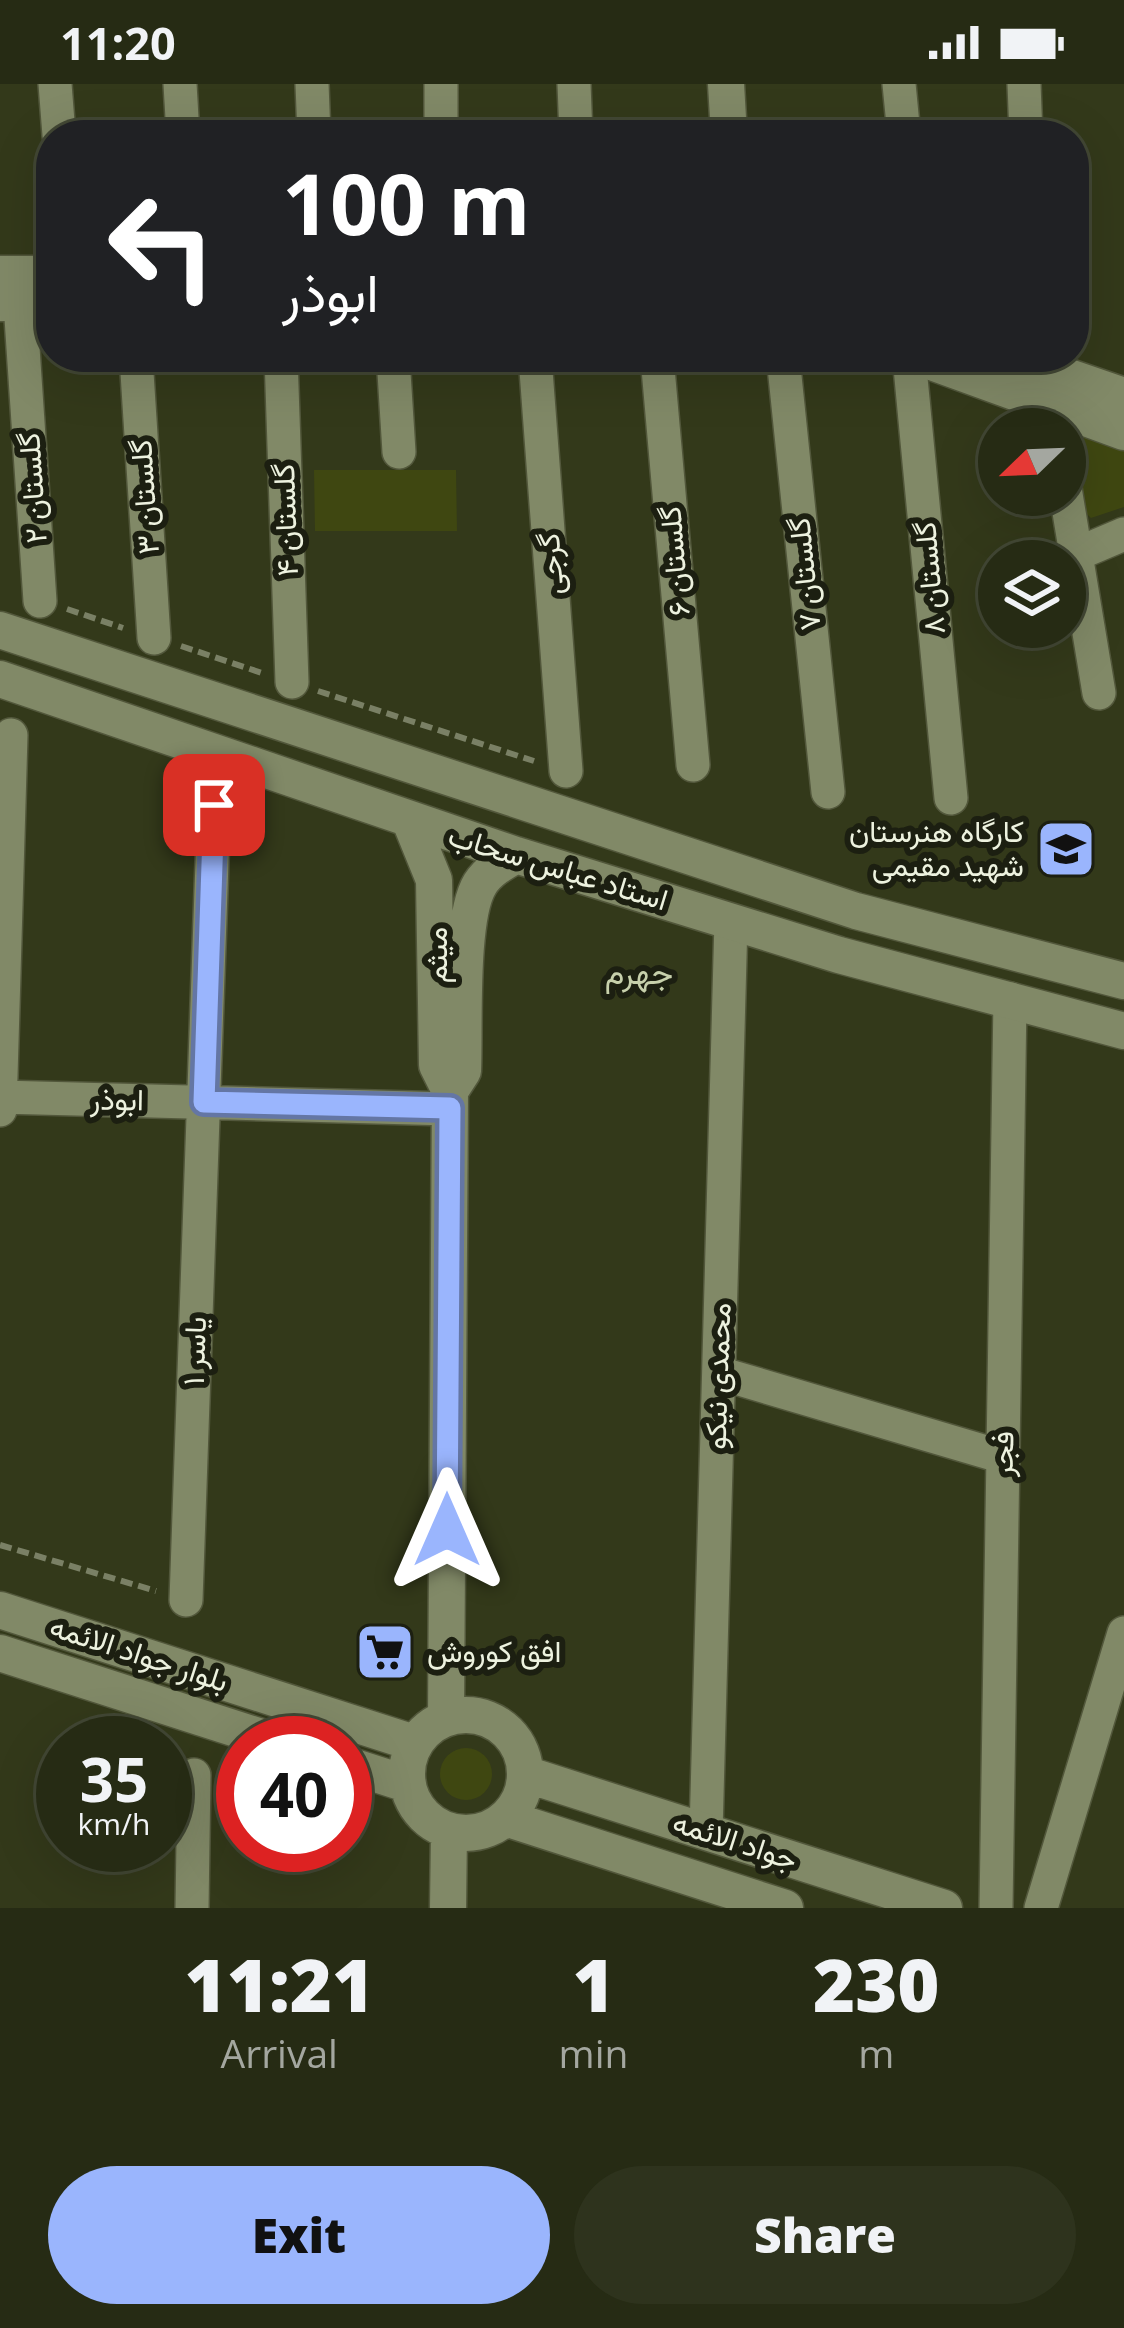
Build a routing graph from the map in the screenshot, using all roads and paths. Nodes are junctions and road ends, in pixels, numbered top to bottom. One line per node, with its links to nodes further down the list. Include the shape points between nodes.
1 (56, 84): 9 (street)
2 (180, 84): 10 (street)
3 (312, 84): 11 (street)
4 (441, 84): 12 (street)
5 (574, 84): 13 (street)
6 (726, 84): 14 (street)
7 (899, 84): 15 (street)
8 (1024, 84): 16 (street)
9 (58, 120)
10 (182, 120)
11 (313, 120)
12 (442, 120)
13 (575, 120)
14 (728, 120)
15 (903, 120)
16 (1025, 120)
17 (18, 296): 34 (street, گلستان ۲)
18 (137, 372): 37 (street, گلستان ۳)
19 (282, 372): 39 (street, گلستان ۴)
20 (394, 372): 31 (street)
21 (537, 372): 43 (street, گرجی)
22 (658, 372): 42 (street, گلستان ۶)
23 (785, 372): 44 (street, گلستان ۷)
24 (915, 372): 45 (street, گلستان ۸)
25 (948, 372): 28 (street)
26 (1061, 372): 27 (street)
27 (1124, 396)
28 (1031, 408)
29 (1086, 424): 30 (street)
30 (1124, 432)
31 (399, 452)
32 (1124, 535): 33 (street)
33 (1086, 550)
34 (40, 601)
35 (1086, 611): 40 (street)
36 (0, 630): 49 (street, استاد عباس سحاب)
37 (154, 638)
38 (0, 679): 47 (street, استاد عباس سحاب)
39 (292, 682)
40 (1099, 693)
41 (11, 735): 55 (street)
42 (693, 765)
43 (566, 771)
44 (828, 792)
45 (950, 799)
46 (214, 805): 57 (street, یاسر ۱)
47 (410, 821): 48 (street, استاد عباس سحاب); 56 (street, میثم, via 434,880 437,1065)
48 (515, 855): 50 (street, استاد عباس سحاب); 56 (street, میثم, via 480,884 470,909 463,1071)
49 (856, 911): 51 (street); 52 (street, استاد عباس سحاب)
50 (731, 921): 51 (street, استاد عباس سحاب); 59 (street, محمدی نیکو)
51 (839, 955): 53 (street, استاد عباس سحاب)
52 (1124, 981)
53 (1010, 999): 54 (street, استاد عباس سحاب); 60 (street, فجر)
54 (1124, 1030)
55 (0, 1097): 57 (street, ابوذر); 58 (street)
56 (450, 1100): 57 (street, ابوذر); 66 (street, میثم)
57 (204, 1102): 62 (street, یاسر ۱)
58 (0, 1111)
59 (718, 1373): 60 (street); 75 (street, محمدی نیکو)
60 (1003, 1457): 81 (street, فجر)
61 (0, 1545): 62 (path)
62 (186, 1600)
63 (0, 1610): 68 (street, بلوار جواد الائمه)
64 (1124, 1633): 82 (street)
65 (0, 1653): 67 (street)
66 (446, 1718): 68 (street); 70 (street, via 493,1721 517,1742)
67 (216, 1722)
68 (414, 1743): 72 (street)
69 (372, 1773): 72 (street)
70 (525, 1774): 73 (street); 75 (street, جواد الائمه)
71 (194, 1775): 77 (street)
72 (407, 1784): 74 (street, via 417,1808)
73 (506, 1819): 74 (street, via 485,1831); 76 (street, جواد الائمه)
74 (449, 1831): 78 (street)
75 (706, 1832): 80 (street, جواد الائمه)
76 (720, 1898): 79 (street, جواد الائمه)
77 (192, 1908)
78 (448, 1908)
79 (785, 1908)
80 (944, 1908)
81 (996, 1908)
82 (1041, 1908)

